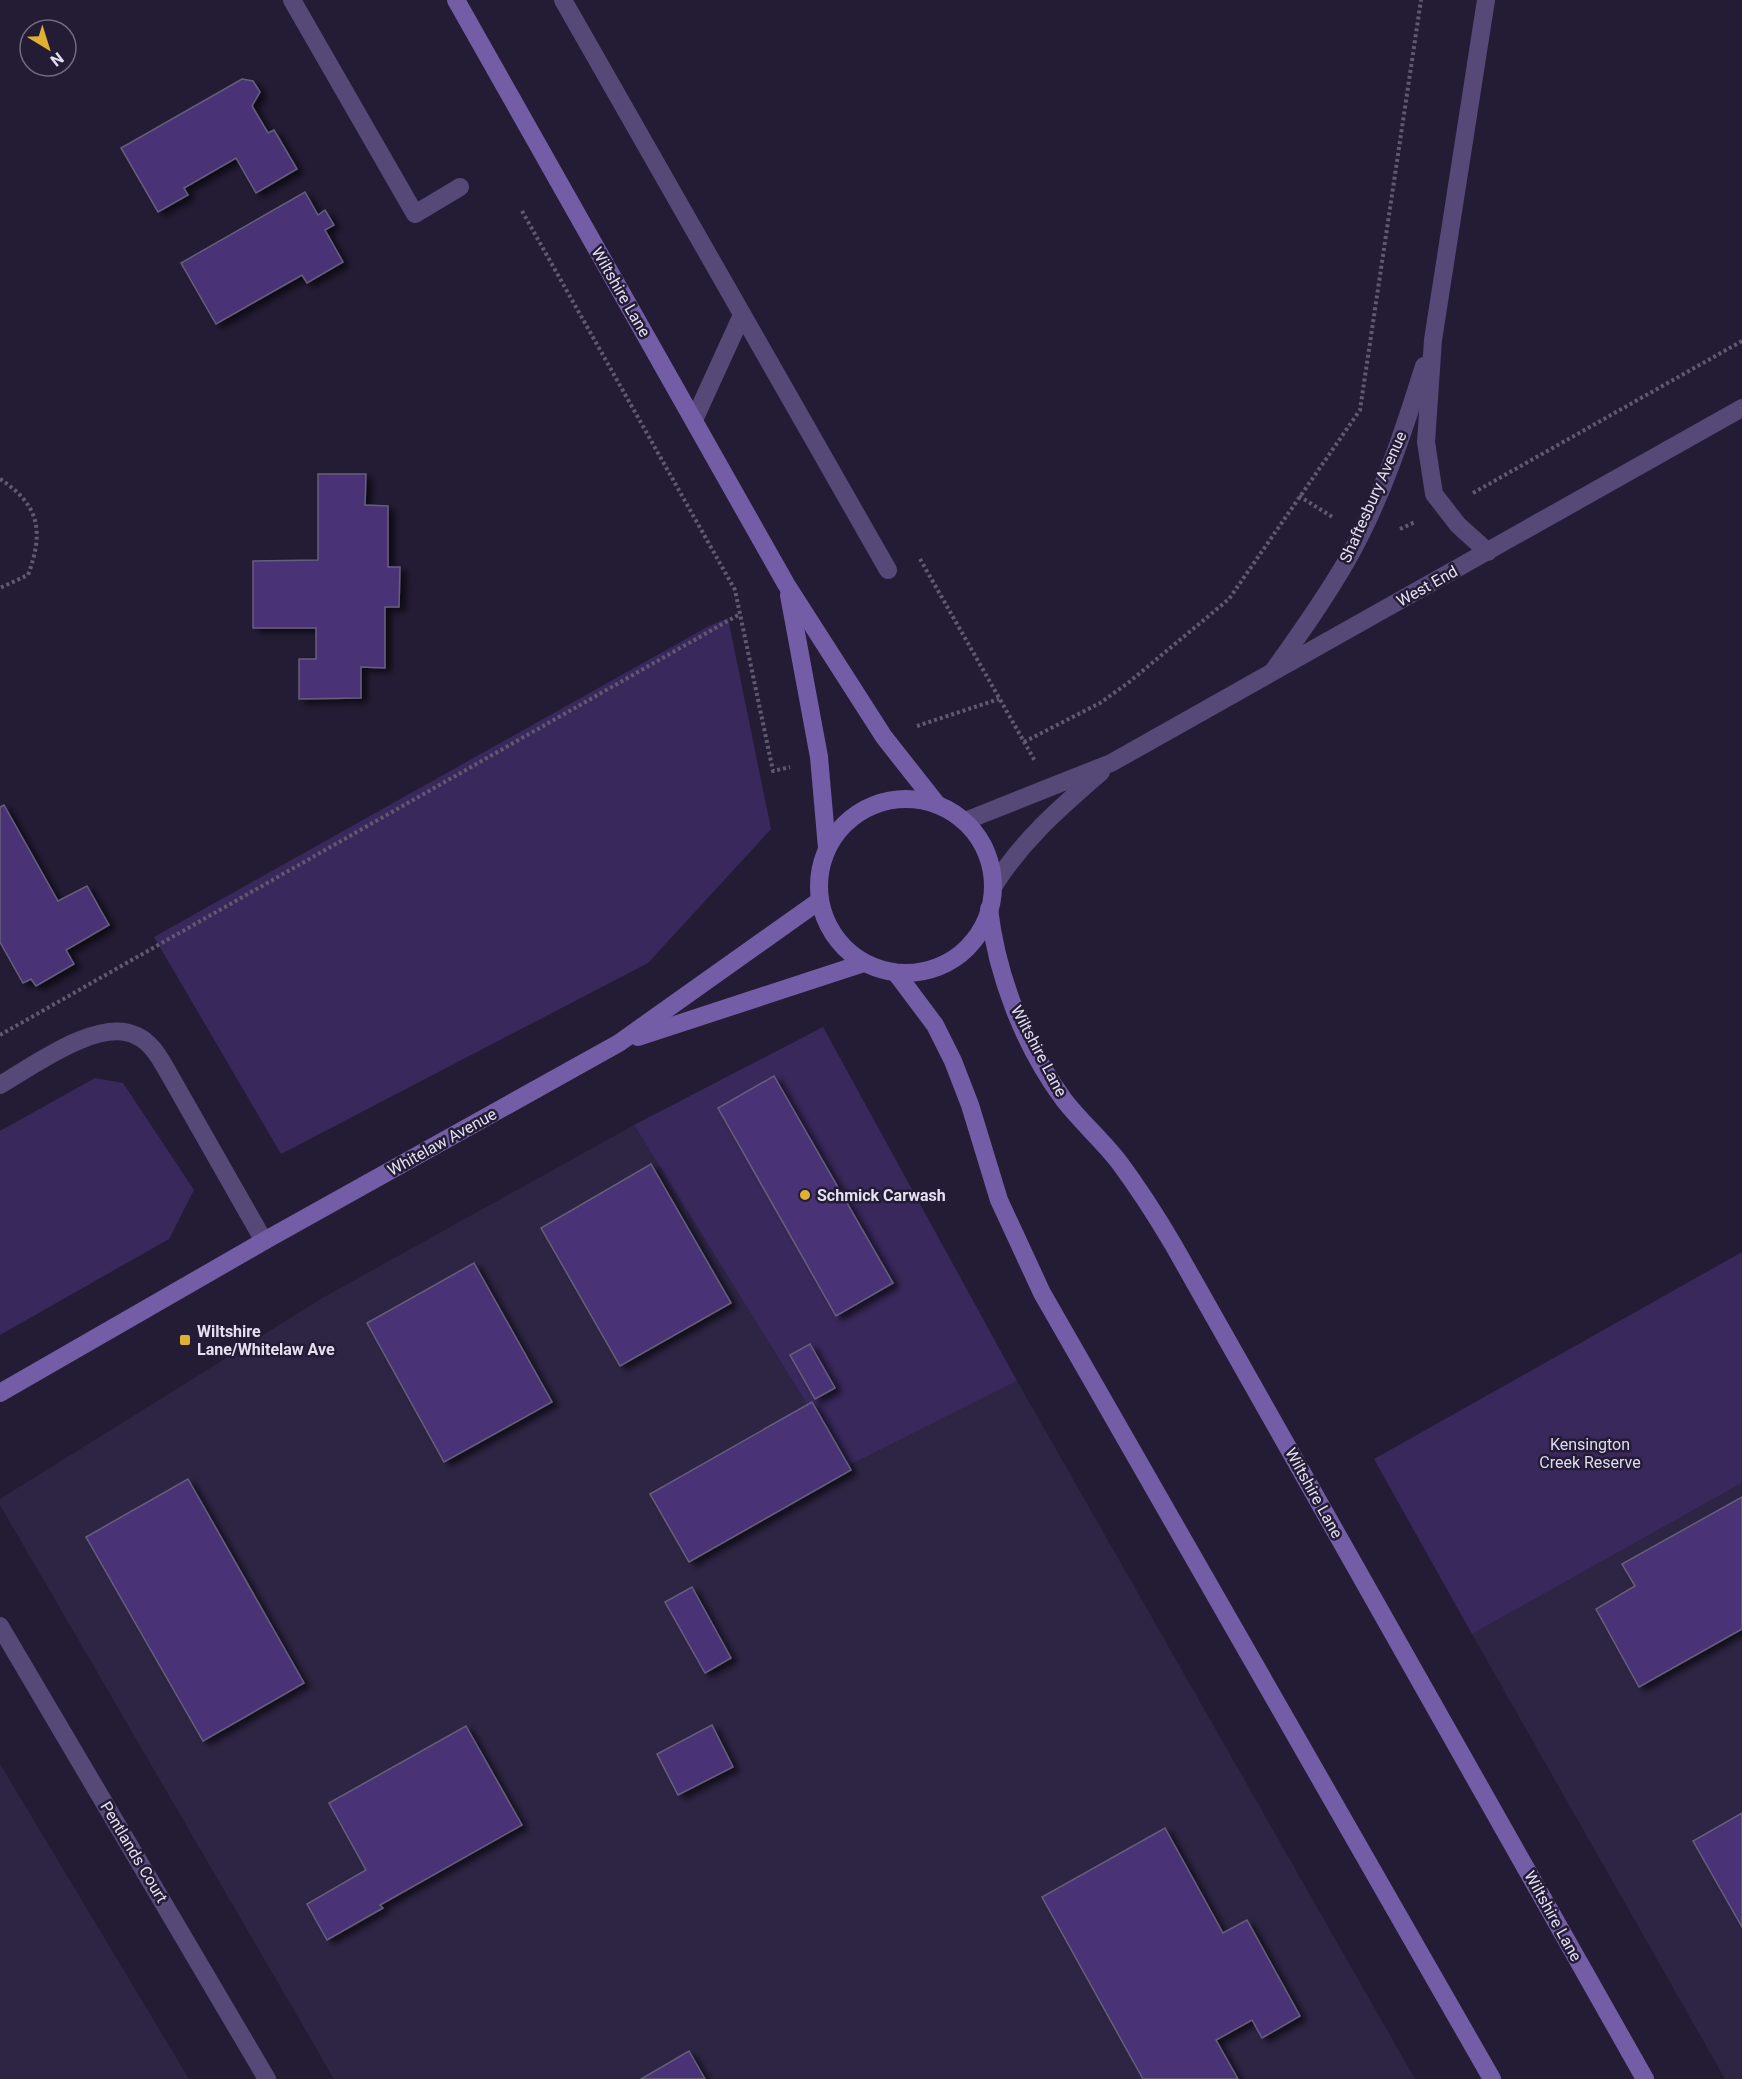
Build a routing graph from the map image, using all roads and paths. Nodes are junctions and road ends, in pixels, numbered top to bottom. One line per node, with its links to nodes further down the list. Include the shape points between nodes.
1 (292, 0): 6 (street, via 415,214)
2 (456, 0): 12 (main road, Wiltshire Lane)
3 (563, 0): 8 (street)
4 (1421, 0): 14 (path, via 1360,410)
5 (1486, 0): 9 (street, Shaftesbury Avenue)
6 (460, 187)
7 (522, 211): 21 (path, via 735,590)
8 (742, 315): 12 (street); 18 (street)
9 (1432, 340): 15 (street, Shaftesbury Avenue, via 1427,459 1434,494); 16 (street, Shaftesbury Avenue, via 1393,460)
10 (1742, 341): 15 (path)
11 (1742, 408): 17 (street, West End)
12 (694, 420): 19 (main road, Wiltshire Lane)
13 (0, 479): 20 (path, via 25,498 36,522 38,549 28,575)
14 (1299, 496): 16 (path, via 1337,519); 23 (path, via 1229,599 1215,612 1100,703)
15 (1444, 508): 16 (path, via 1384,535); 17 (street, Shaftesbury Avenue)
16 (1363, 528): 22 (street, Shaftesbury Avenue, via 1319,606)
17 (1488, 552): 22 (street, West End)
18 (888, 570)
19 (786, 584): 26 (main road, Wiltshire Lane, via 884,737); 28 (main road, Wiltshire Lane, via 819,758)
20 (0, 588)
21 (740, 614): 25 (path, via 773,771); 34 (path)
22 (1271, 674): 24 (street, West End)
23 (1024, 742)
24 (1112, 763): 27 (street, West End); 29 (street, West End, via 1029,836)
25 (801, 764)
26 (936, 803): 27 (main road); 28 (main road, via 904,798 873,805 846,822)
27 (964, 821): 29 (main road, via 980,840 990,862)
28 (827, 848): 30 (main road, via 819,874)
29 (993, 886): 31 (main road)
30 (819, 901): 32 (main road, via 828,926 843,947); 35 (main road, Whitelaw Avenue)
31 (989, 909): 33 (main road, via 979,933 965,950 933,969); 42 (main road, Wiltshire Lane, via 997,958 1010,996 1045,1069 1064,1100 1134,1182 1174,1246)
32 (864, 963): 33 (main road); 35 (main road, Whitelaw Avenue)
33 (896, 973): 41 (main road, via 935,1025 954,1060 999,1200 1042,1293)
34 (0, 1035)
35 (619, 1044): 37 (main road, Whitelaw Avenue)
36 (0, 1085): 37 (street, via 83,1039 112,1031 137,1035 150,1045 165,1067)
37 (264, 1241): 38 (main road, Whitelaw Avenue)
38 (0, 1393)
39 (0, 1626): 40 (street, Pentlands Court)
40 (267, 2079)
41 (1492, 2079)
42 (1645, 2079)

